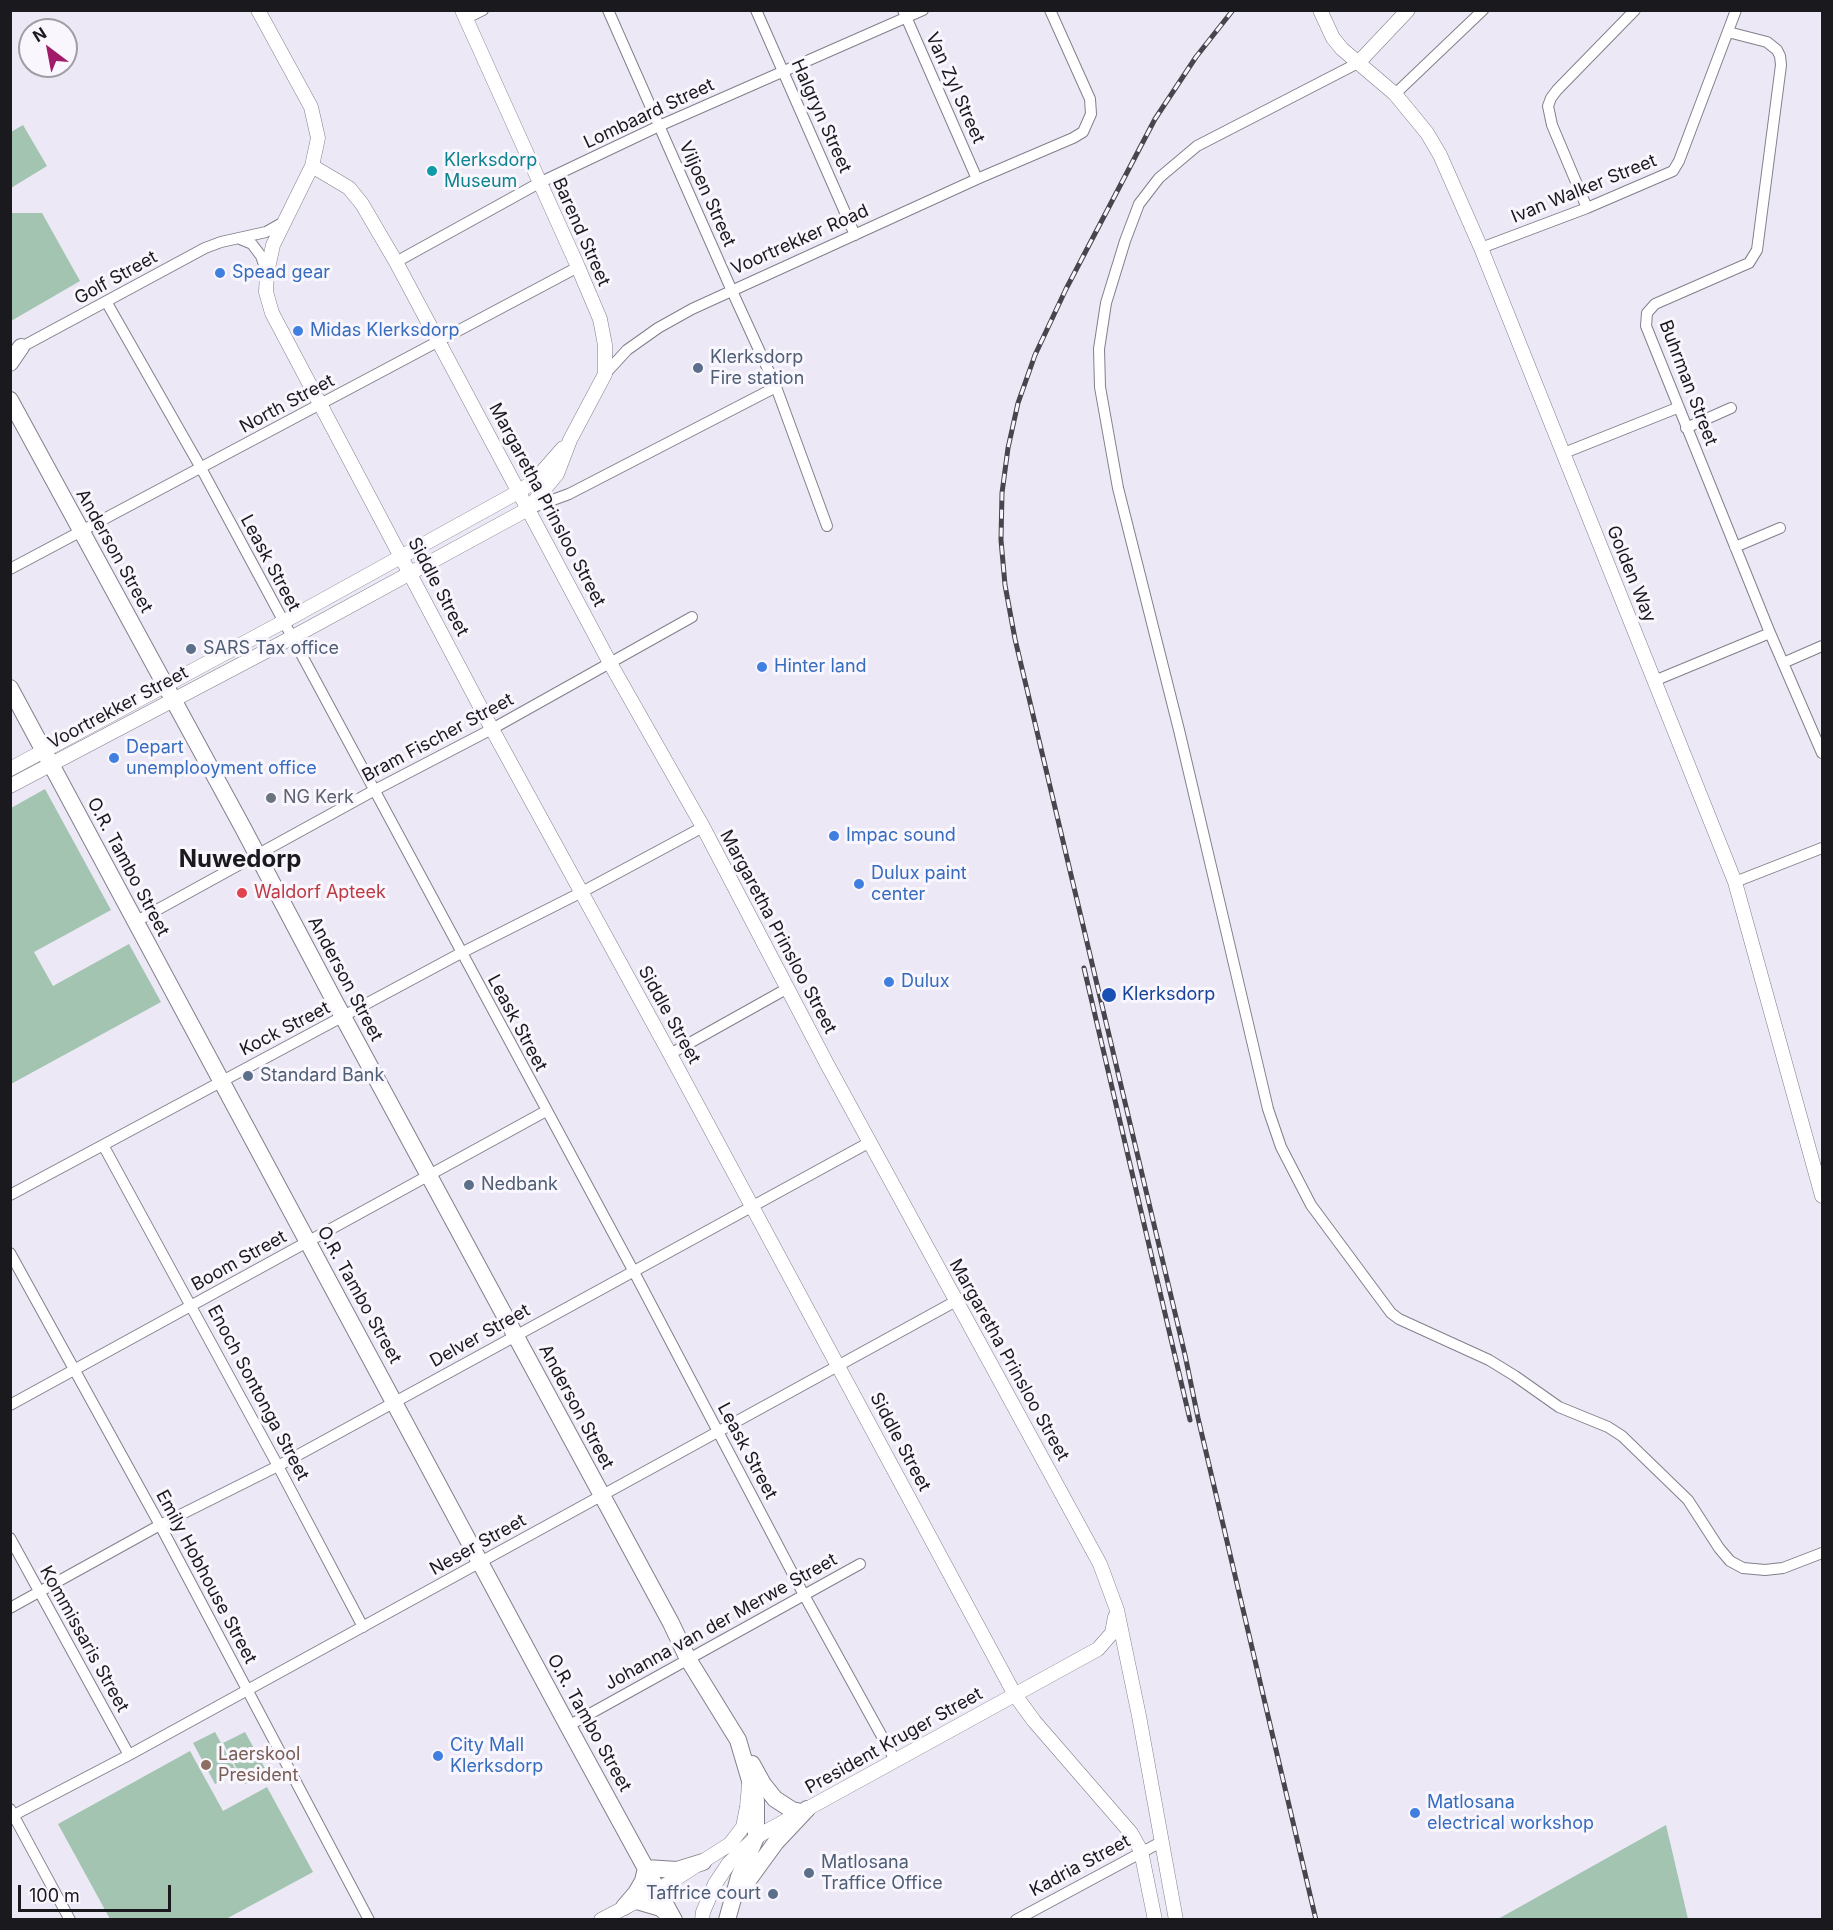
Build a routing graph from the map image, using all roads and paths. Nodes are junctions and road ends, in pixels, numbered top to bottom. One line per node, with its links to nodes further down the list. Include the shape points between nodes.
1 (258, 10): 19 (street, via 310,107 318,138)
2 (483, 10): 13 (street)
3 (608, 10): 18 (street, Viljoen Street)
4 (756, 10): 16 (street, Halgryn Street)
5 (923, 10): 12 (street, Lombaard Street)
6 (1050, 10): 20 (street, Voortrekker Road, via 1090,99 1088,124 1073,138)
7 (1320, 10): 15 (street, Golden Way, via 1333,38)
8 (1408, 10): 15 (street)
9 (1483, 10): 17 (street)
10 (1635, 10): 22 (street, via 1557,90 1548,106 1552,125)
11 (1736, 10): 14 (street, Ivan Walker Street)
12 (905, 14): 16 (street, Lombaard Street); 20 (street, Van Zyl Street)
13 (463, 15): 21 (street, Barend Street)
14 (1728, 32): 22 (street, Ivan Walker Street, via 1676,167 1668,174); 40 (street, Buhrman Street, via 1767,42 1780,56 1760,239 1749,262 1655,304 1647,313 1646,326)
15 (1358, 63): 17 (street, Golden Way); 104 (street, via 1197,146 1159,178 1139,204 1125,241 1106,303 1099,349 1100,387 1118,488 1268,1109 1281,1147 1311,1205 1391,1313 1489,1360 1559,1407 1622,1436 1688,1500 1730,1561 1743,1568 1765,1570 1783,1568)
16 (783, 71): 18 (street, Lombaard Street); 24 (street, Halgryn Street)
17 (1395, 94): 26 (street, Golden Way, via 1440,155)
18 (659, 126): 21 (street, Lombaard Street); 30 (street, Viljoen Street)
19 (312, 166): 23 (street, Siddle Street); 27 (street, Margaretha Prinsloo Street, via 349,188)
20 (977, 179): 24 (street, Voortrekker Road)
21 (539, 183): 27 (street, Lombaard Street); 28 (street, Barend Street)
22 (1587, 208): 26 (street, Ivan Walker Street)
23 (282, 224): 25 (street, Golf Street); 29 (street, Siddle Street)
24 (855, 235): 30 (street, Voortrekker Road)
25 (240, 239): 29 (street, via 252,244); 31 (street, Golf Street, via 205,248)
26 (1480, 248): 44 (street, Golden Way)
27 (396, 262): 32 (street, Margaretha Prinsloo Street)
28 (578, 267): 32 (street, North Street); 35 (street, Barend Street, via 600,319)
29 (267, 273): 39 (street, Siddle Street, via 266,292 272,313)
30 (732, 291): 35 (street, Voortrekker Road, via 658,328 627,350); 36 (street, Viljoen Street)
31 (107, 303): 33 (street, Golf Street); 45 (street, Leask Street)
32 (439, 341): 39 (street, North Street); 46 (street, Margaretha Prinsloo Street)
33 (14, 350): 34 (main road)
34 (10, 363)
35 (605, 374): 43 (street, Voortrekker Road)
36 (776, 387): 47 (street, via 569,494); 48 (street, Viljoen Street)
37 (10, 388): 38 (main road, Anderson Street)
38 (13, 404): 50 (main road, Anderson Street)
39 (319, 405): 45 (street, North Street); 52 (street, Siddle Street)
40 (1677, 408): 42 (street, Buhrman Street); 44 (street)
41 (1731, 408): 42 (street)
42 (1686, 428): 51 (street, Buhrman Street)
43 (570, 440): 46 (street, Voortrekker Road, via 535,480); 47 (street, Voortrekker Road, via 557,474)
44 (1564, 453): 62 (street, Golden Way)
45 (201, 468): 50 (street, North Street); 56 (street, Leask Street)
46 (520, 491): 47 (street, Margaretha Prinsloo Street); 52 (street, Voortrekker Street)
47 (528, 509): 54 (street, Voortrekker Street); 60 (street, Margaretha Prinsloo Street)
48 (827, 526)
49 (1780, 528): 51 (street)
50 (81, 530): 53 (street, North Street); 64 (main road, Anderson Street)
51 (1735, 547): 57 (street, Buhrman Street)
52 (401, 557): 54 (street, Siddle Street); 56 (street, Voortrekker Street)
53 (10, 568)
54 (409, 572): 58 (street, Voortrekker Street); 65 (street, Siddle Street)
55 (692, 617): 60 (street, Bram Fischer Street)
56 (284, 622): 58 (street, Leask Street); 64 (street, Voortrekker Street)
57 (1770, 633): 61 (street, Buhrman Street); 62 (street)
58 (291, 638): 64 (street, Voortrekker Street); 70 (street, Leask Street)
59 (1822, 646): 61 (street)
60 (610, 663): 65 (street, Bram Fischer Street); 71 (street, Margaretha Prinsloo Street)
61 (1783, 663): 66 (street, Buhrman Street)
62 (1654, 681): 74 (street, Golden Way)
63 (10, 688): 67 (main road, O.R. Tambo Street)
64 (169, 693): 67 (street, Voortrekker Street); 73 (main road, Anderson Street)
65 (492, 729): 70 (street, Bram Fischer Street); 75 (street, Siddle Street)
66 (1822, 753)
67 (47, 757): 68 (street, Voortrekker Street); 69 (street, Voortrekker Street); 76 (main road, O.R. Tambo Street)
68 (10, 769)
69 (10, 786)
70 (373, 791): 73 (street, Bram Fischer Street); 77 (street, Leask Street)
71 (703, 827): 75 (street, Kock Street); 78 (street, Margaretha Prinsloo Street)
72 (1822, 848): 74 (street)
73 (257, 855): 76 (street, Bram Fischer Street); 79 (main road, Anderson Street)
74 (1735, 882): 87 (street, Golden Way)
75 (582, 892): 77 (street, Kock Street); 80 (street, Siddle Street)
76 (135, 921): 81 (main road, O.R. Tambo Street)
77 (460, 953): 79 (street, Kock Street); 82 (street, Leask Street)
78 (788, 988): 80 (street); 83 (street, Margaretha Prinsloo Street)
79 (344, 1017): 81 (street, Kock Street); 85 (main road, Anderson Street)
80 (670, 1054): 88 (street, Siddle Street)
81 (221, 1081): 84 (street, Kock Street); 89 (main road, O.R. Tambo Street)
82 (546, 1111): 85 (street, Boom Street); 91 (street, Leask Street)
83 (870, 1142): 88 (street, Delver Street); 92 (street, Margaretha Prinsloo Street)
84 (103, 1145): 86 (street, Kock Street); 93 (street, Enoch Sontonga Street)
85 (428, 1175): 89 (street, Boom Street); 94 (main road, Anderson Street)
86 (10, 1196)
87 (1822, 1196)
88 (753, 1207): 91 (street, Delver Street); 95 (street, Siddle Street)
89 (308, 1242): 93 (street, Boom Street); 97 (main road, O.R. Tambo Street)
90 (10, 1253): 96 (street, Emily Hobhouse Street)
91 (633, 1272): 94 (street, Delver Street); 99 (street, Leask Street)
92 (956, 1301): 95 (street, Neser Street); 110 (street, Margaretha Prinsloo Street, via 1100,1564)
93 (192, 1306): 96 (street, Boom Street); 100 (street, Enoch Sontonga Street)
94 (516, 1335): 97 (street, Delver Street); 101 (main road, Anderson Street)
95 (838, 1366): 99 (street, Neser Street); 114 (street, Siddle Street)
96 (75, 1371): 98 (street, Boom Street); 102 (street, Emily Hobhouse Street)
97 (395, 1402): 100 (street, Delver Street); 105 (main road, O.R. Tambo Street)
98 (10, 1405)
99 (718, 1432): 101 (street, Neser Street); 108 (street, Leask Street)
100 (278, 1466): 102 (street, Delver Street); 111 (street, Enoch Sontonga Street)
101 (602, 1496): 105 (street, Neser Street); 112 (main road, Anderson Street)
102 (160, 1525): 107 (street, Delver Street); 113 (street, Emily Hobhouse Street)
103 (10, 1538): 107 (street, Kommissaris Street)
104 (1822, 1553)
105 (480, 1562): 111 (street, Neser Street); 115 (main road, O.R. Tambo Street)
106 (860, 1564): 108 (street, Johanna van der Merwe Street)
107 (39, 1592): 109 (street, Delver Street); 117 (street, Kommissaris Street)
108 (804, 1595): 112 (street, Johanna van der Merwe Street); 118 (street, Leask Street)
109 (10, 1608)
110 (1117, 1610): 114 (street, President Kruger Street, via 1112,1633 1098,1649); 123 (street, Margaretha Prinsloo Street)
111 (363, 1627): 113 (street, Neser Street)
112 (688, 1659): 115 (street, Johanna van der Merwe Street); 116 (main road, Anderson Street)
113 (247, 1690): 117 (street, Neser Street); 131 (street, Emily Hobhouse Street)
114 (1016, 1695): 118 (street, President Kruger Street); 124 (street, Siddle Street, via 1118,1816)
115 (568, 1726): 126 (main road, O.R. Tambo Street)
116 (738, 1740): 119 (main road, Anderson Street); 120 (main road, via 775,1799 792,1810)
117 (129, 1755): 121 (street, Neser Street)
118 (895, 1760): 120 (street, President Kruger Street)
119 (749, 1780): 122 (main road, Anderson Street, via 756,1801); 125 (street, via 742,1827 730,1844)
120 (804, 1811): 122 (street, President Kruger Street); 129 (main road, via 776,1842)
121 (12, 1812): 130 (street)
122 (756, 1837): 129 (main road); 134 (street, President Kruger Street, via 729,1863 715,1884)
123 (1161, 1842): 124 (street, Kadria Street); 137 (street, Margaretha Prinsloo Street)
124 (1141, 1851): 135 (street, Kadria Street); 136 (street)
125 (703, 1862): 126 (main road, via 677,1870); 127 (street)
126 (646, 1868): 127 (main road, O.R. Tambo Street); 128 (main road)
127 (658, 1890): 128 (street); 133 (main road, O.R. Tambo Street)
128 (631, 1904): 132 (street); 133 (main road, via 661,1908)
129 (728, 1914)
130 (70, 1920)
131 (369, 1920)
132 (601, 1920)
133 (673, 1920)
134 (702, 1920)
135 (1016, 1920)
136 (1155, 1920)
137 (1176, 1920)

